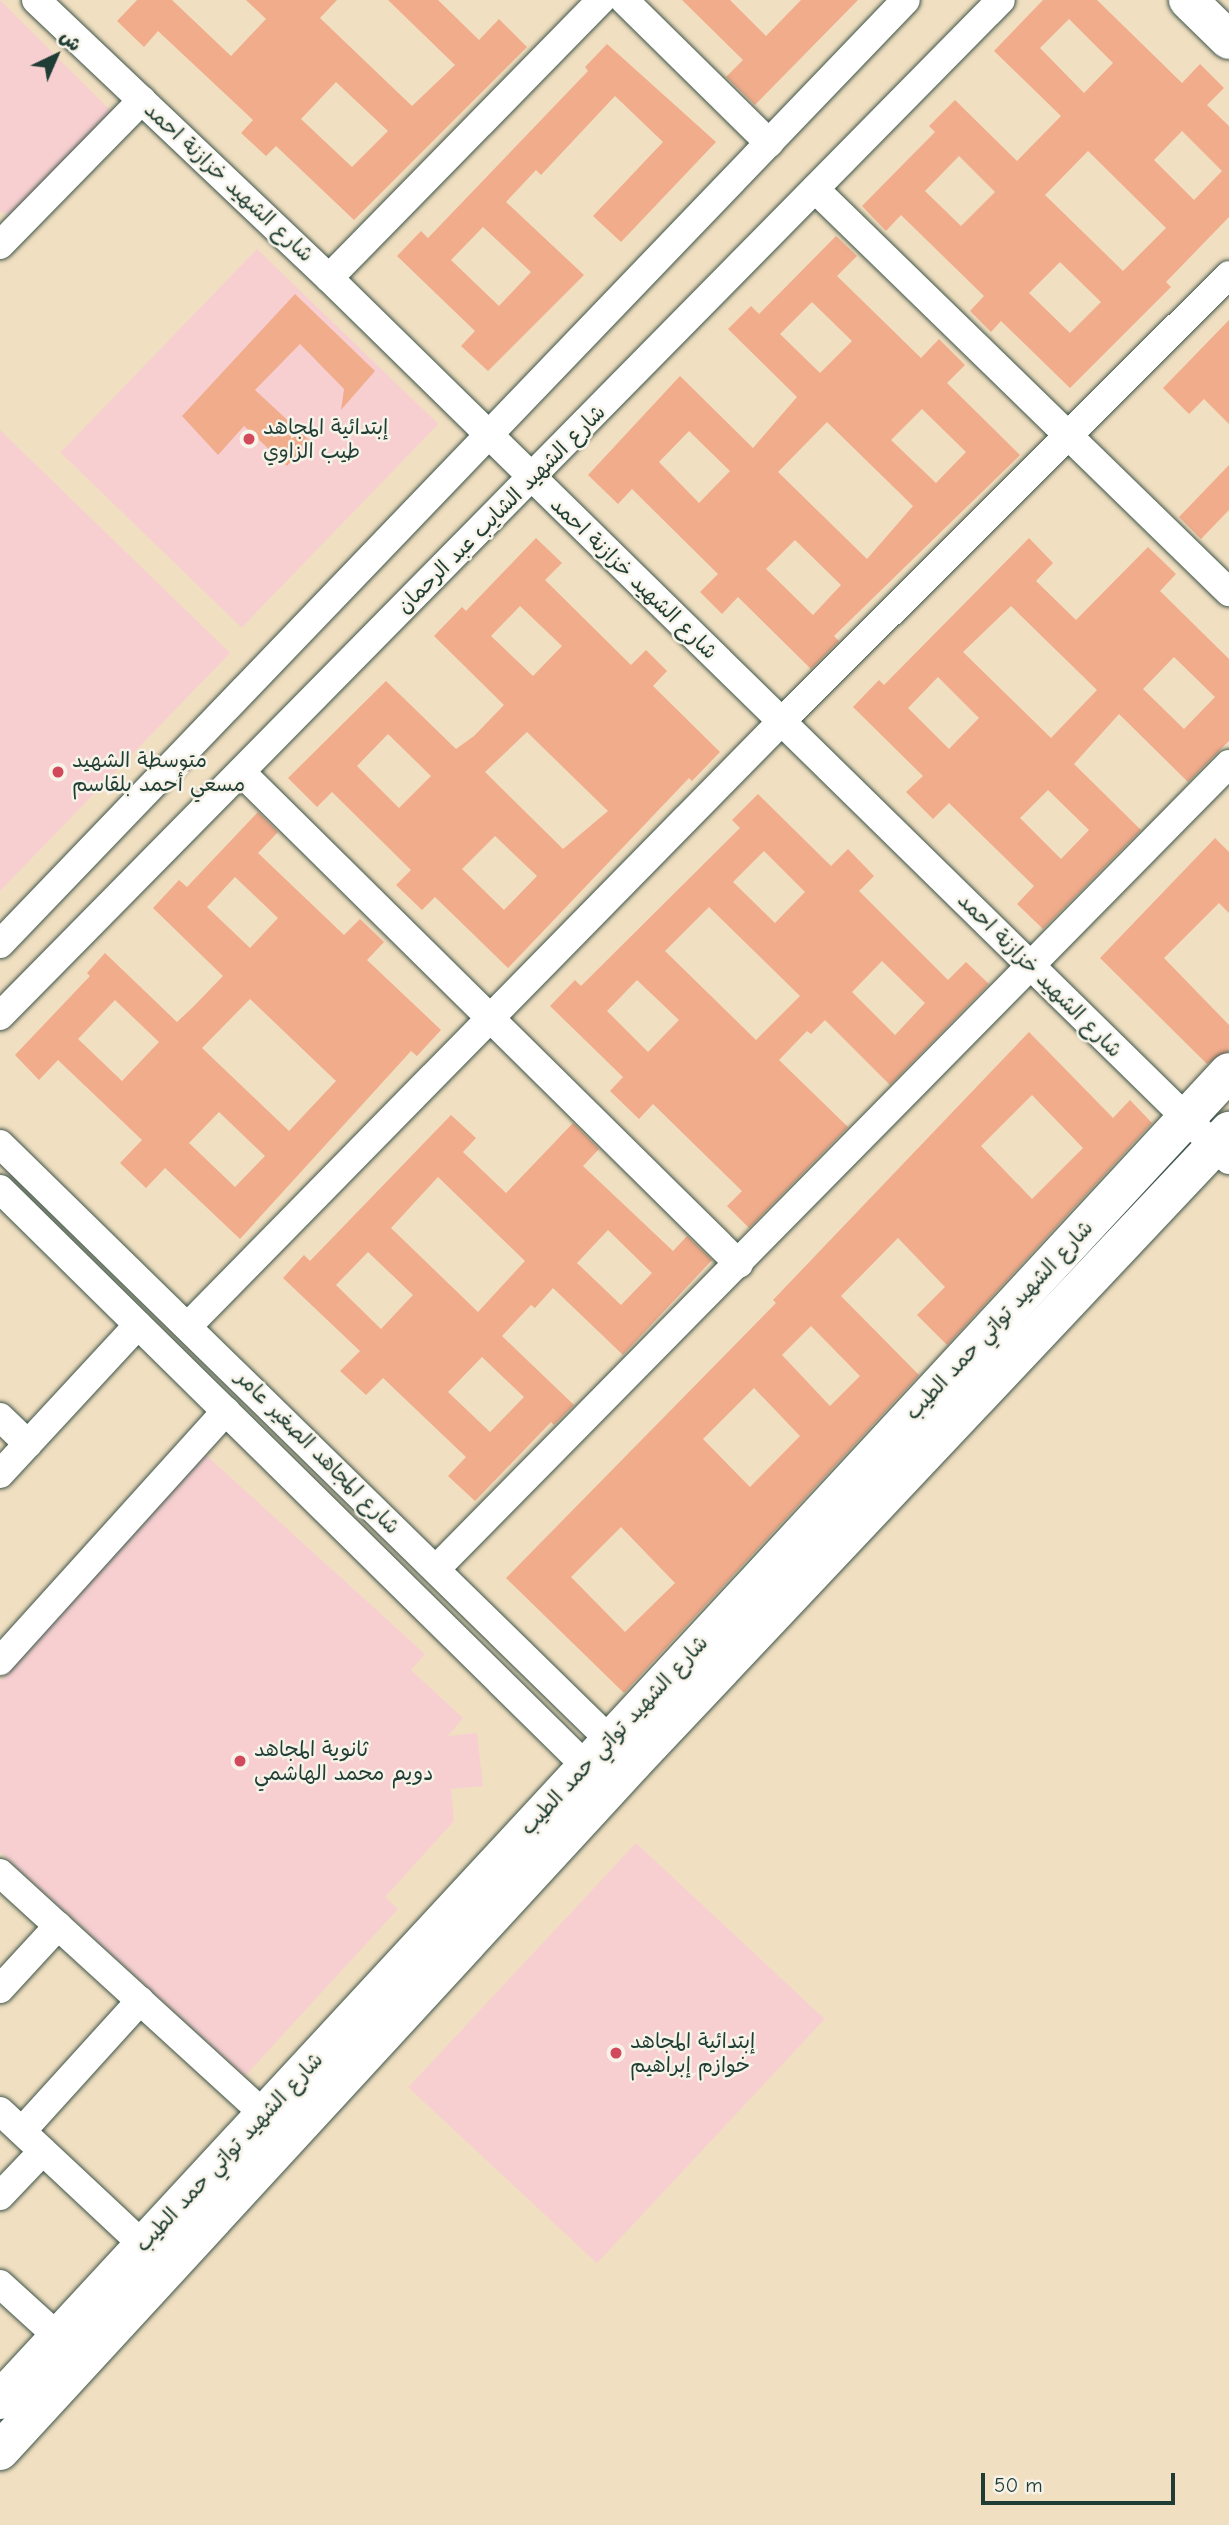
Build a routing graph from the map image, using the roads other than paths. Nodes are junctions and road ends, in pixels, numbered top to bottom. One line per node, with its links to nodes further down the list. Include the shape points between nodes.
1 (36, 0): 8 (street, شارع الشهيد خزازنة احمد)
2 (601, 0): 13 (street)
3 (624, 0): 9 (street)
4 (906, 0): 9 (street)
5 (1001, 0): 10 (street, شارع الشهيد الشايب عبد الرحمان)
6 (1188, 0): 7 (street)
7 (1229, 40)
8 (142, 100): 11 (street); 13 (street, شارع الشهيد خزازنة احمد)
9 (769, 143): 14 (street)
10 (815, 189): 15 (street); 16 (street, شارع الشهيد الشايب عبد الرحمان)
11 (0, 245)
12 (1229, 275): 15 (street)
13 (329, 278): 14 (street, شارع الشهيد خزازنة احمد)
14 (487, 435): 16 (street, شارع الشهيد خزازنة احمد); 21 (street)
15 (1068, 435): 17 (street); 18 (street)
16 (531, 478): 18 (street, شارع الشهيد خزازنة احمد); 20 (street, شارع الشهيد الشايب عبد الرحمان)
17 (1229, 592)
18 (782, 721): 22 (street, شارع الشهيد خزازنة احمد); 24 (street)
19 (1229, 764): 22 (street)
20 (241, 772): 23 (street, شارع الشهيد الشايب عبد الرحمان); 24 (street)
21 (0, 944)
22 (1032, 967): 26 (street, شارع الشهيد خزازنة احمد); 30 (street)
23 (0, 1016)
24 (489, 1018): 30 (street); 32 (street)
25 (1229, 1072): 26 (street, شارع الشهيد تواتي حمد الطيب)
26 (1186, 1118): 28 (street, شارع الشهيد خزازنة احمد); 39 (street, شارع الشهيد تواتي حمد الطيب)
27 (0, 1144): 32 (street, شارع المجاهد الصغير عامر)
28 (1224, 1146): 39 (street, شارع الشهيد تواتي حمد الطيب)
29 (0, 1189): 31 (street, شارع المجاهد الصغير عامر)
30 (739, 1264): 37 (street)
31 (138, 1325): 33 (street, شارع المجاهد الصغير عامر); 35 (street)
32 (189, 1325): 37 (street, شارع المجاهد الصغير عامر)
33 (226, 1411): 38 (street); 39 (street, شارع المجاهد الصغير عامر)
34 (0, 1417): 35 (street)
35 (28, 1444): 36 (street)
36 (0, 1474)
37 (436, 1569): 39 (street, شارع المجاهد الصغير عامر)
38 (0, 1661)
39 (609, 1764): 45 (street, شارع الشهيد تواتي حمد الطيب); 53 (street, شارع الشهيد تواتي حمد الطيب)
40 (0, 1873): 41 (street)
41 (58, 1926): 42 (street); 43 (street)
42 (0, 1989)
43 (140, 2001): 45 (street); 46 (street)
44 (0, 2110): 46 (street)
45 (264, 2114): 49 (street, شارع الشهيد تواتي حمد الطيب)
46 (22, 2131): 47 (street)
47 (43, 2151): 48 (street); 49 (street)
48 (0, 2196)
49 (143, 2245): 51 (street, شارع الشهيد تواتي حمد الطيب)
50 (0, 2284): 51 (street)
51 (55, 2336): 52 (street, شارع الشهيد تواتي حمد الطيب)
52 (0, 2400)
53 (0, 2451)

